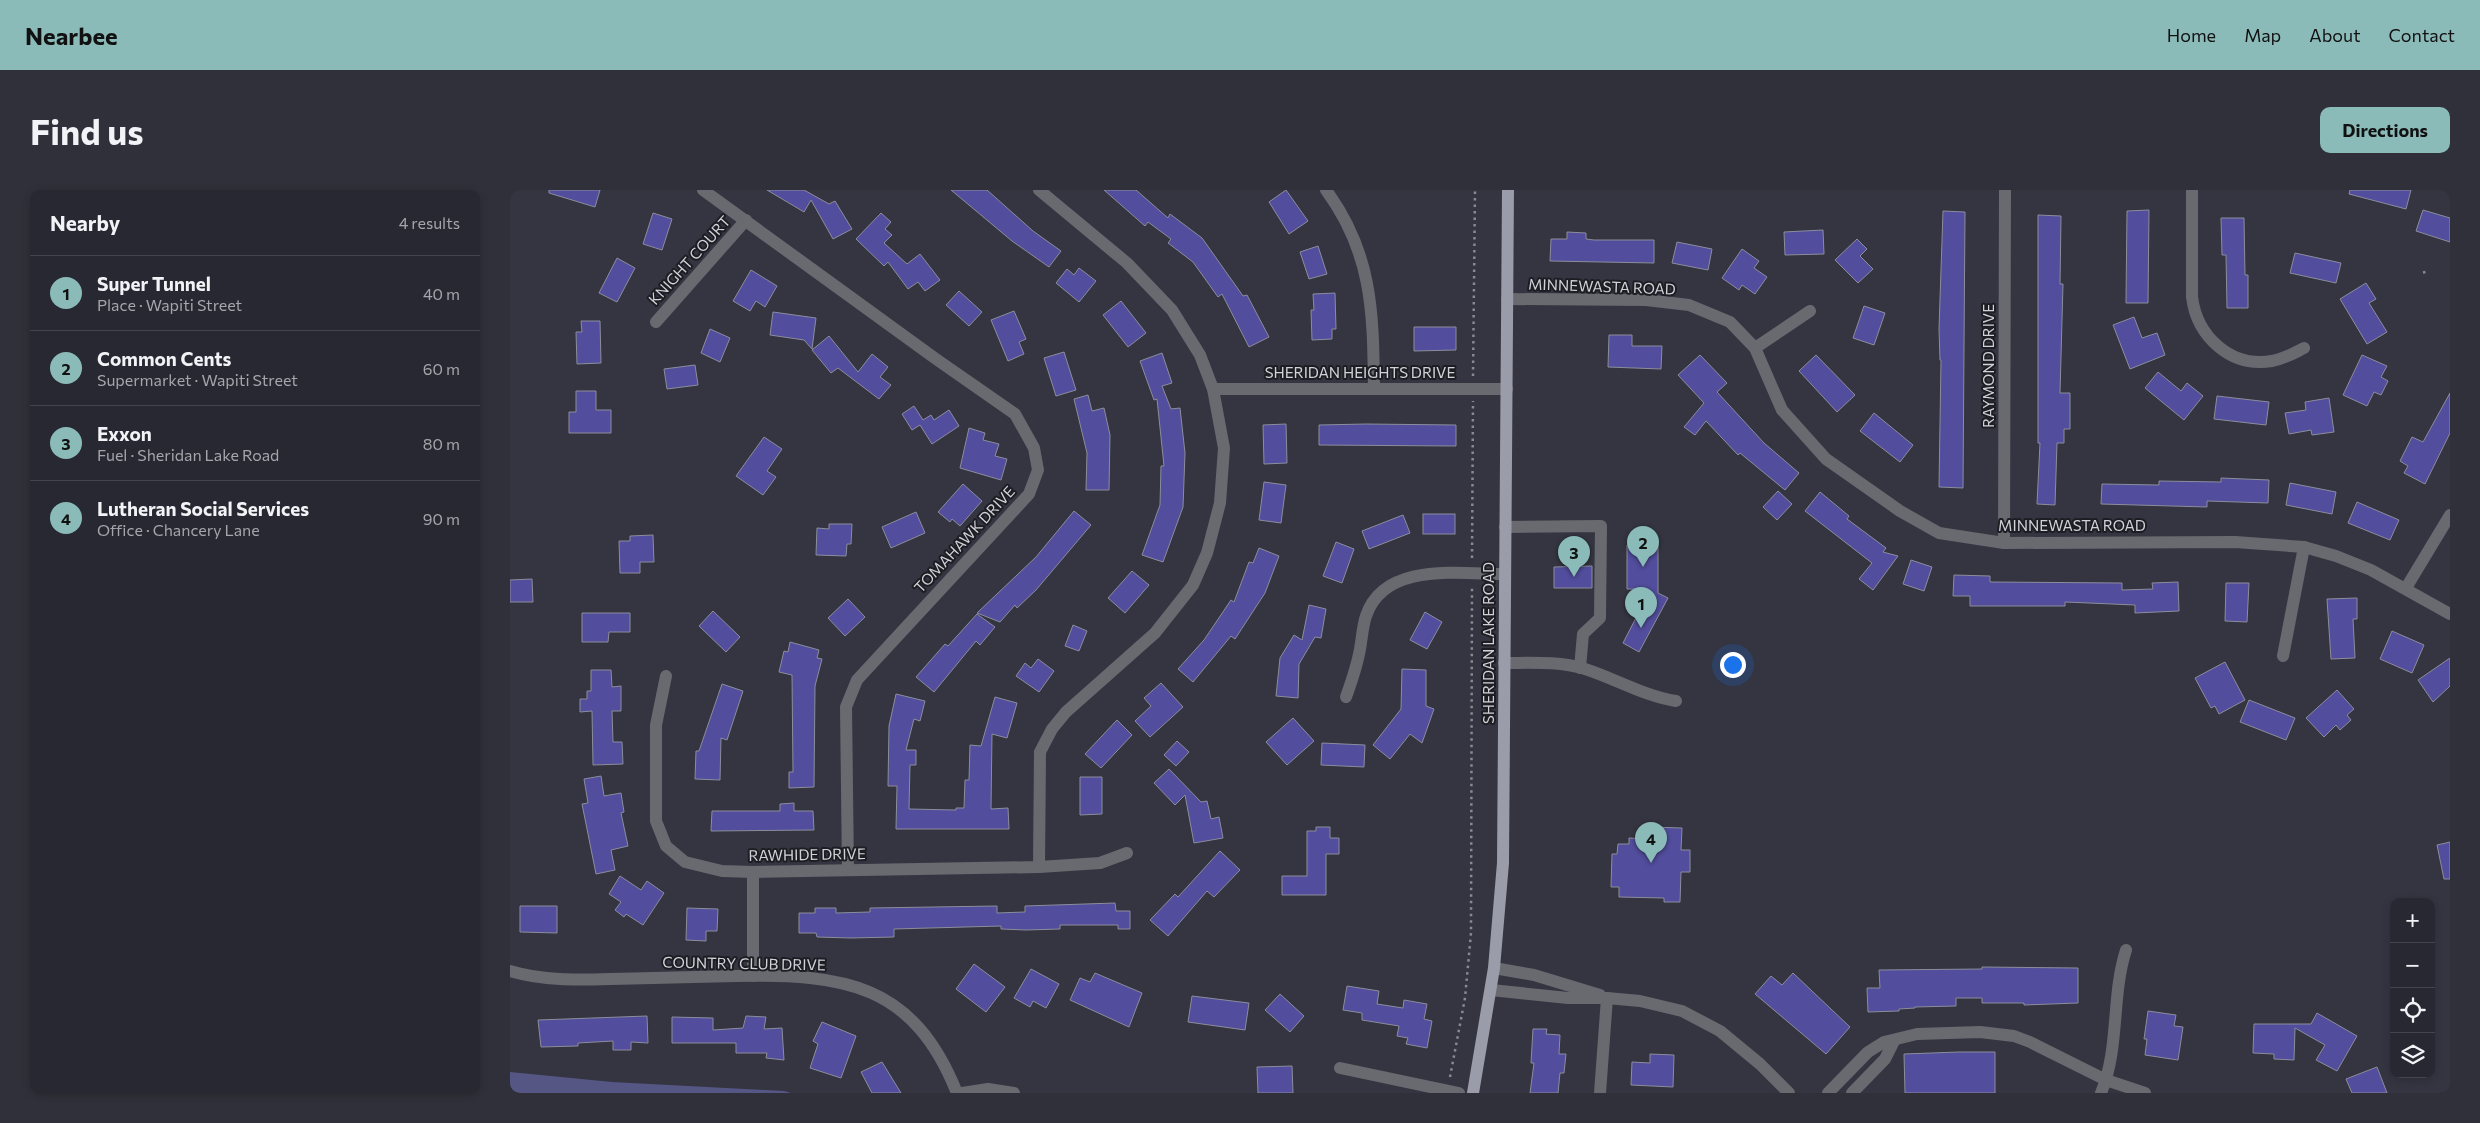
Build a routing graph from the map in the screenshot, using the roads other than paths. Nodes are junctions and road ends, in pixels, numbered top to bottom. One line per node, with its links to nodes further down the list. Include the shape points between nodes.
1 (703, 190): 7 (street, TOMAHAWK DRIVE)
2 (1040, 190): 14 (street, via 1127,263 1172,310 1200,355)
3 (1326, 190): 13 (street, via 1352,234 1366,270 1372,305)
4 (1508, 190): 8 (main road, SHERIDAN LAKE ROAD)
5 (2005, 190): 18 (street, RAYMOND DRIVE)
6 (2192, 190): 12 (street, via 2192,297 2194,311 2206,336 2227,352 2254,361 2272,361)
7 (746, 220): 10 (street, KNIGHT COURT); 31 (street, TOMAHAWK DRIVE, via 1015,414 1034,448 1038,470 1029,494 856,680 846,707)
8 (1508, 299): 11 (street, MINNEWASTA ROAD, via 1646,300 1689,305 1730,322); 15 (main road, SHERIDAN LAKE ROAD)
9 (1810, 311): 11 (street)
10 (656, 322)
11 (1754, 348): 18 (street, MINNEWASTA ROAD, via 1782,410 1826,459 1900,511 1940,533)
12 (2304, 348)
13 (1374, 388): 14 (street, SHERIDAN HEIGHTS DRIVE); 15 (street, SHERIDAN HEIGHTS DRIVE)
14 (1213, 389): 30 (street, via 1224,448 1220,503 1207,553 1193,585 1154,633 1066,712 1052,729 1040,752)
15 (1507, 389): 17 (main road, SHERIDAN LAKE ROAD)
16 (2450, 515): 21 (street)
17 (1505, 527): 20 (main road, SHERIDAN LAKE ROAD); 25 (street, via 1601,526 1600,618 1583,634)
18 (2004, 543): 19 (street, MINNEWASTA ROAD, via 2236,542)
19 (2304, 547): 21 (street, MINNEWASTA ROAD, via 2362,566); 23 (street)
20 (1504, 574): 24 (main road, SHERIDAN LAKE ROAD); 27 (street, via 1439,573 1405,578 1376,598 1366,617 1359,656)
21 (2406, 588): 22 (street, MINNEWASTA ROAD)
22 (2450, 614)
23 (2283, 656)
24 (1504, 663): 25 (street); 34 (main road, SHERIDAN LAKE ROAD, via 1504,830)
25 (1580, 668): 28 (street, via 1652,696)
26 (666, 676): 32 (street, RAWHIDE DRIVE, via 656,725 656,821 666,846 685,862 722,871)
27 (1346, 697)
28 (1676, 701)
29 (1128, 853): 30 (street, RAWHIDE DRIVE, via 1100,863)
30 (1039, 867): 31 (street, RAWHIDE DRIVE)
31 (848, 870): 32 (street, RAWHIDE DRIVE)
32 (753, 872): 36 (street)
33 (2126, 950): 41 (street, via 2117,988 2114,1046)
34 (1494, 968): 37 (main road, SHERIDAN LAKE ROAD); 38 (street, via 1534,975)
35 (510, 971): 36 (street, COUNTRY CLUB DRIVE, via 550,980)
36 (753, 976): 43 (street, COUNTRY CLUB DRIVE, via 837,981 889,1002 924,1032 947,1069)
37 (1491, 990): 38 (street, via 1568,998); 46 (main road, SHERIDAN LAKE ROAD)
38 (1608, 998): 47 (street); 48 (street, via 1660,1005 1701,1020 1739,1045)
39 (1894, 1041): 41 (street, via 1917,1034 1999,1033 2030,1042); 49 (street, via 1884,1042 1868,1052); 50 (street, via 1884,1059)
40 (1340, 1068): 42 (street)
41 (2106, 1080): 51 (street); 52 (street)
42 (1453, 1092)
43 (957, 1093)
44 (962, 1093): 45 (street, via 988,1089)
45 (1014, 1093)
46 (1473, 1093)
47 (1600, 1093)
48 (1789, 1093)
49 (1828, 1093)
50 (1852, 1093)
51 (2101, 1093)
52 (2145, 1093)

